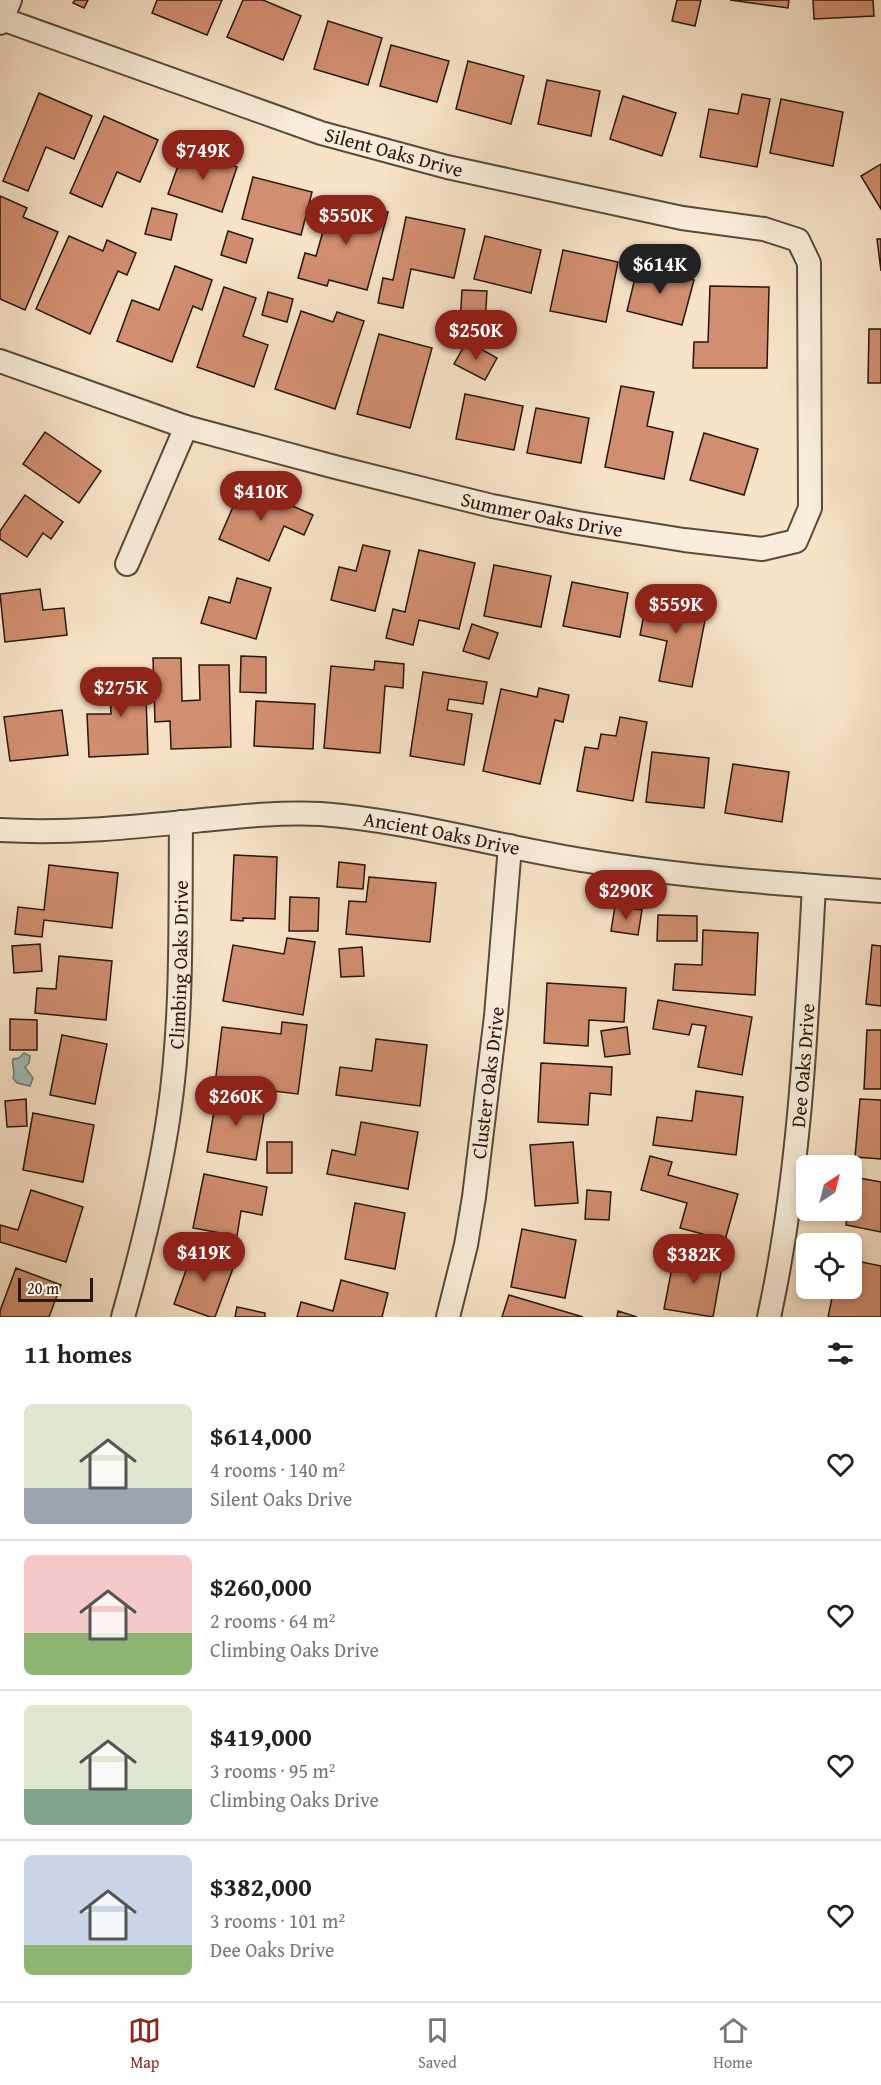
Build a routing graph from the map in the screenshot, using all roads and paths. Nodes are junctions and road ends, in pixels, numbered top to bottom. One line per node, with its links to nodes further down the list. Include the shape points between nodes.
1 (4, 14): 2 (street, Silent Oaks Drive, via 321,133 447,167 682,218 764,229)
2 (798, 240): 4 (street, Summer Oaks Drive, via 809,263 810,508 796,541 762,549 578,523 481,504)
3 (0, 361): 4 (street, Summer Oaks Drive)
4 (186, 427): 5 (street)
5 (128, 564)
6 (181, 822): 7 (street, Ancient Oaks Drive, via 101,830); 8 (street, Ancient Oaks Drive, via 319,814 392,822); 11 (street, Climbing Oaks Drive, via 180,976 170,1112 156,1187)
7 (0, 830)
8 (510, 846): 9 (street, Ancient Oaks Drive, via 663,872); 12 (street, Cluster Oaks Drive, via 496,1016 474,1197)
9 (814, 886): 10 (street, Ancient Oaks Drive); 13 (street, Dee Oaks Drive, via 794,1165)
10 (881, 891)
11 (123, 1317)
12 (448, 1317)
13 (769, 1317)

